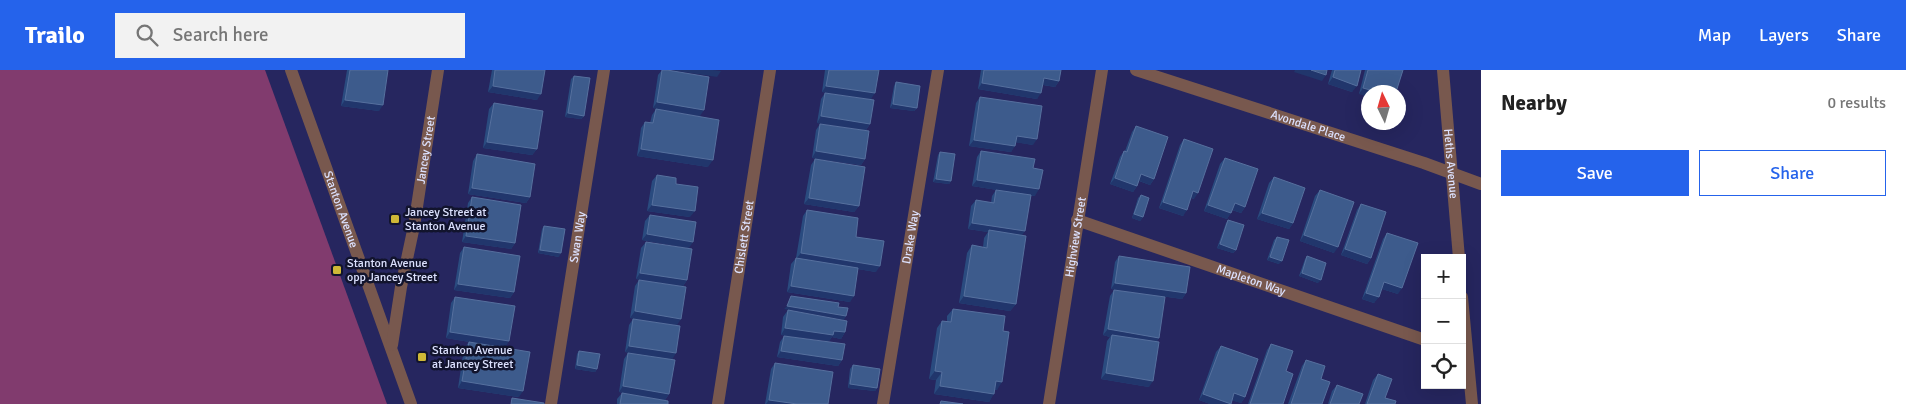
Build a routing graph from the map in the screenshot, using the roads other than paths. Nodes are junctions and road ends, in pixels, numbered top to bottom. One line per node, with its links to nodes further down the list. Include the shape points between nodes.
1 (291, 70): 17 (street, Stanton Avenue)
2 (438, 70): 17 (street, Jancey Street)
3 (604, 70): 23 (street, Swan Way)
4 (770, 70): 24 (street, Chislett Street)
5 (938, 70): 25 (street, Drake Way)
6 (1102, 70): 12 (street, Highview Street)
7 (1136, 70): 10 (street, Avondale Place)
8 (1455, 70): 9 (street)
9 (1444, 75): 10 (street, Heths Avenue)
10 (1451, 172): 11 (street, Avondale Place); 13 (street, Heths Avenue)
11 (1481, 184)
12 (1077, 220): 15 (street, Mapleton Way); 21 (street, Highview Street)
13 (1459, 254)
14 (1462, 299): 16 (street)
15 (1421, 339)
16 (1464, 344)
17 (391, 348): 22 (street, Stanton Avenue)
18 (1466, 354): 19 (street)
19 (1481, 359)
20 (1466, 361): 26 (street)
21 (1053, 403)
22 (411, 404)
23 (551, 404)
24 (718, 404)
25 (883, 404)
26 (1472, 404)

